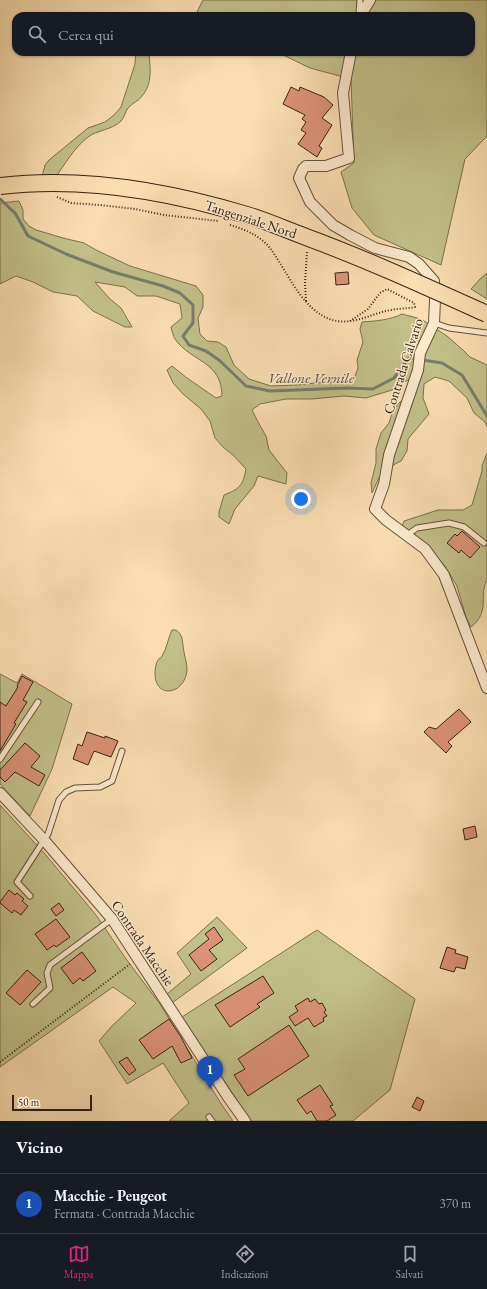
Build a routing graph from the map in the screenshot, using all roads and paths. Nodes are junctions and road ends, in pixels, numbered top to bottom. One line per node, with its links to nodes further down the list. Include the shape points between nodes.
1 (360, 0): 3 (lane)
2 (370, 0): 4 (street)
3 (359, 12)
4 (362, 12)
5 (350, 56): 12 (street, Contrada Calvario, via 342,93 349,158 326,166 306,166 300,178 310,202 333,225 375,248 409,257 419,264 434,281)
6 (0, 186): 10 (main road, Tangenziale Nord, bridge, via 46,183 93,184 142,190 204,203 248,215 362,258)
7 (57, 197): 9 (path, via 71,203 217,221 254,234 268,246)
8 (307, 250): 9 (path)
9 (306, 302): 11 (path, via 325,318)
10 (487, 314)
11 (350, 322): 11 (path, via 389,310 415,307 414,303 387,289)
12 (434, 323): 13 (lane, via 449,328); 14 (street, Contrada Calvario, via 420,352 418,370 389,455 384,484 375,509)
13 (487, 333)
14 (407, 534): 15 (lane, via 417,528 449,523 464,527); 16 (street, Contrada Calvario, via 426,549 444,575)
15 (484, 543)
16 (487, 688)
17 (38, 702): 19 (lane)
18 (122, 751): 21 (lane, via 112,781 100,787 75,788 66,792 59,800)
19 (0, 759)
20 (0, 793): 21 (street, Contrada Macchie)
21 (44, 840): 22 (lane, via 17,882); 23 (street, Contrada Macchie)
22 (30, 896)
23 (112, 919): 24 (street, Contrada Macchie); 25 (lane, via 50,965 47,973 50,988)
24 (137, 959): 26 (path); 27 (street, Contrada Macchie)
25 (33, 1004)
26 (0, 1062)
27 (246, 1121)

